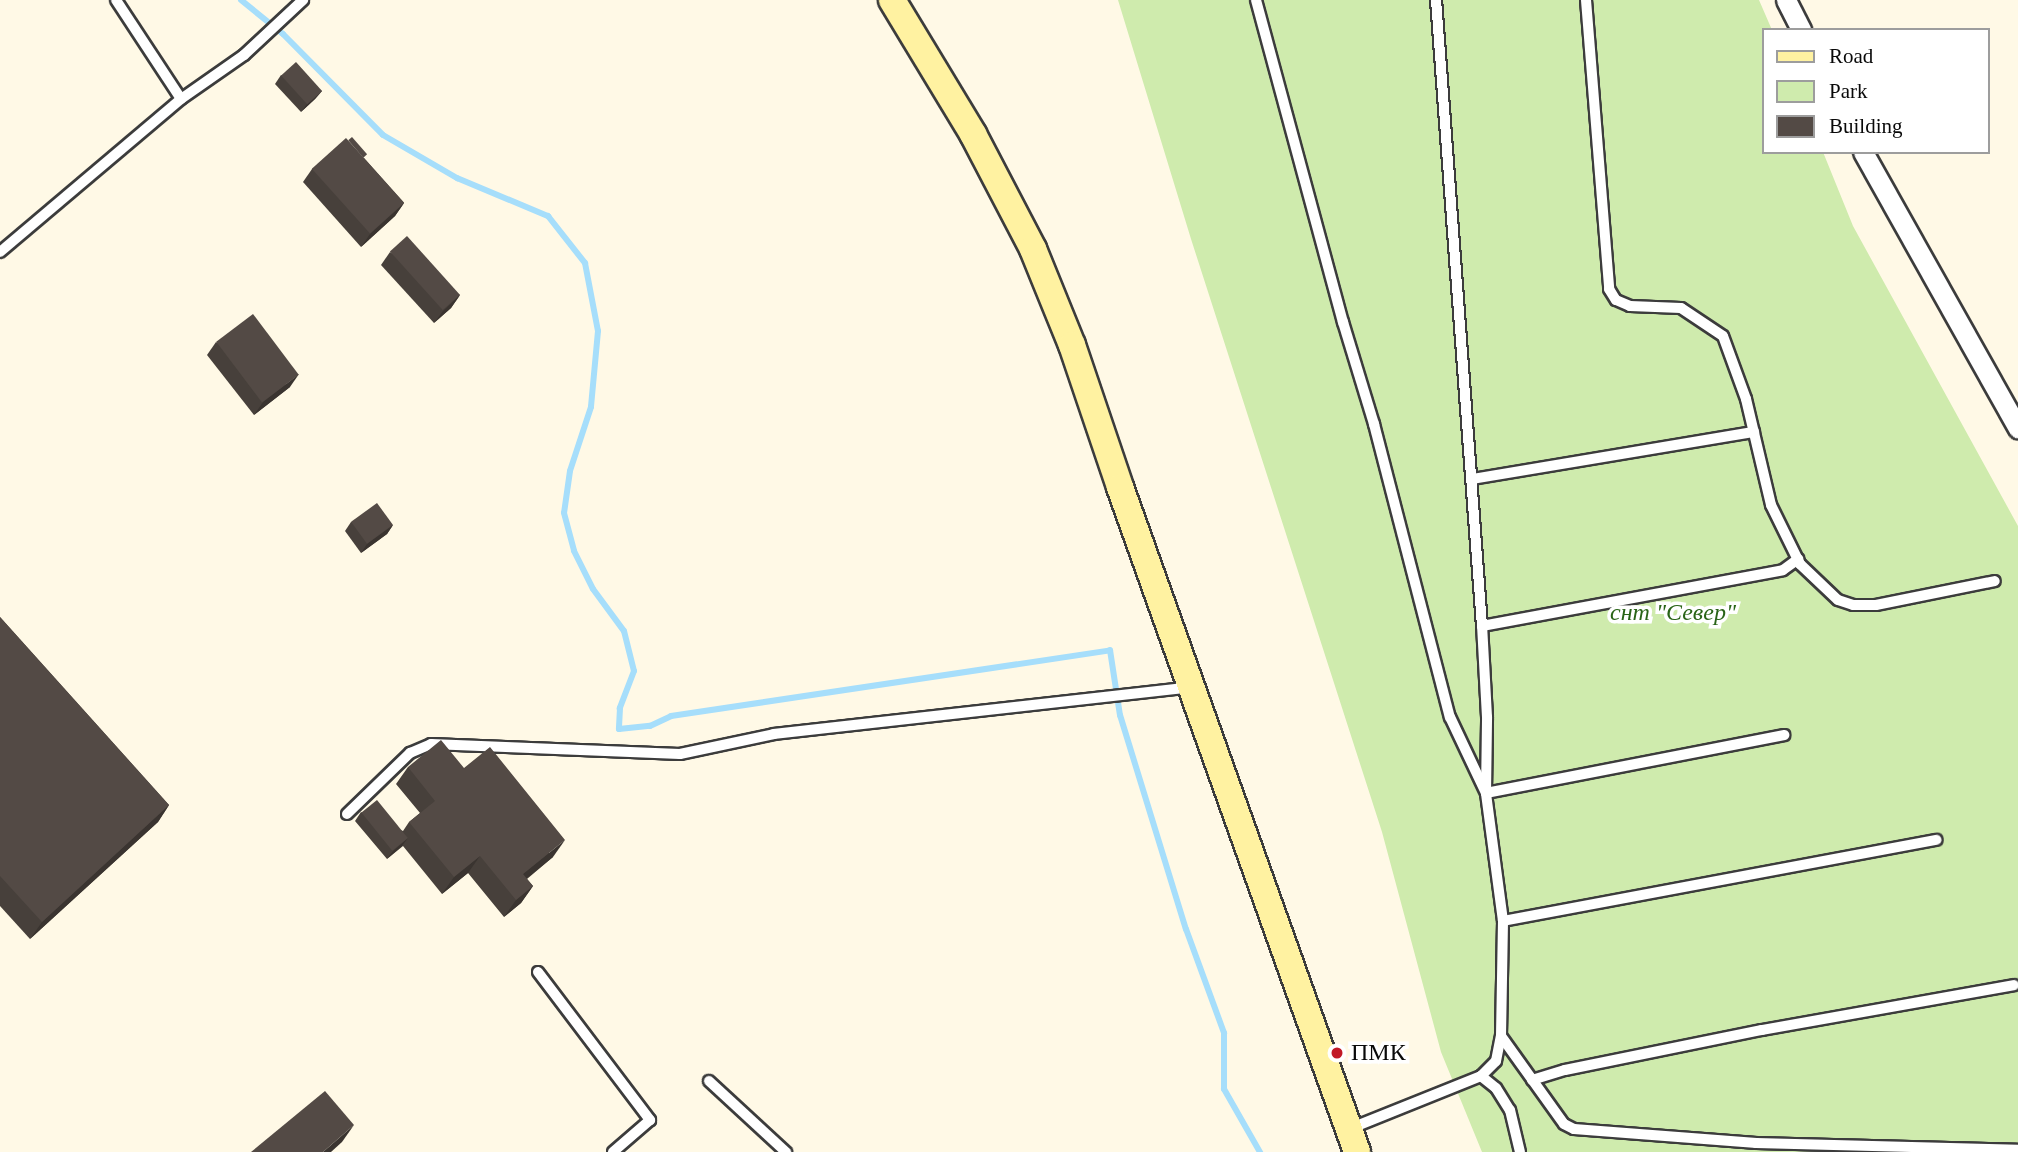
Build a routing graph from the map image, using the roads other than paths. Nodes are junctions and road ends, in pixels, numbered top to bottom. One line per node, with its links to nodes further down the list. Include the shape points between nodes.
1 (116, 0): 9 (lane)
2 (303, 0): 9 (lane, via 244,55)
3 (892, 0): 18 (street, via 973,134 1033,249 1072,345)
4 (1256, 0): 20 (lane, via 1450,717)
5 (1436, 0): 14 (lane)
6 (1586, 0): 13 (lane, via 1609,289 1616,300 1630,306 1681,308 1723,337)
7 (1786, 0): 8 (street)
8 (1800, 28)
9 (181, 99): 11 (lane)
10 (1864, 154): 12 (street)
11 (0, 252)
12 (2018, 428)
13 (1754, 432): 14 (lane); 15 (lane, via 1770,505)
14 (1472, 479): 17 (lane)
15 (1798, 559): 16 (lane, via 1822,587 1853,605 1876,605); 17 (lane, via 1783,570)
16 (1995, 581)
17 (1482, 626): 20 (lane)
18 (1191, 687): 21 (lane, via 774,734 680,754 431,744 410,753); 30 (street)
19 (1784, 735): 20 (lane)
20 (1486, 793): 23 (lane)
21 (347, 814)
22 (1936, 841): 23 (lane)
23 (1503, 921): 26 (lane)
24 (538, 972): 32 (lane, via 650,1120)
25 (2014, 985): 28 (lane, via 1762,1031)
26 (1501, 1036): 27 (lane, via 1496,1061); 28 (lane)
27 (1481, 1076): 30 (lane); 34 (lane, via 1496,1088 1510,1110)
28 (1532, 1080): 31 (lane, via 1564,1124 1592,1132 1756,1143)
29 (709, 1081): 33 (lane)
30 (1353, 1141)
31 (2018, 1150)
32 (613, 1152)
33 (786, 1152)
34 (1520, 1152)

